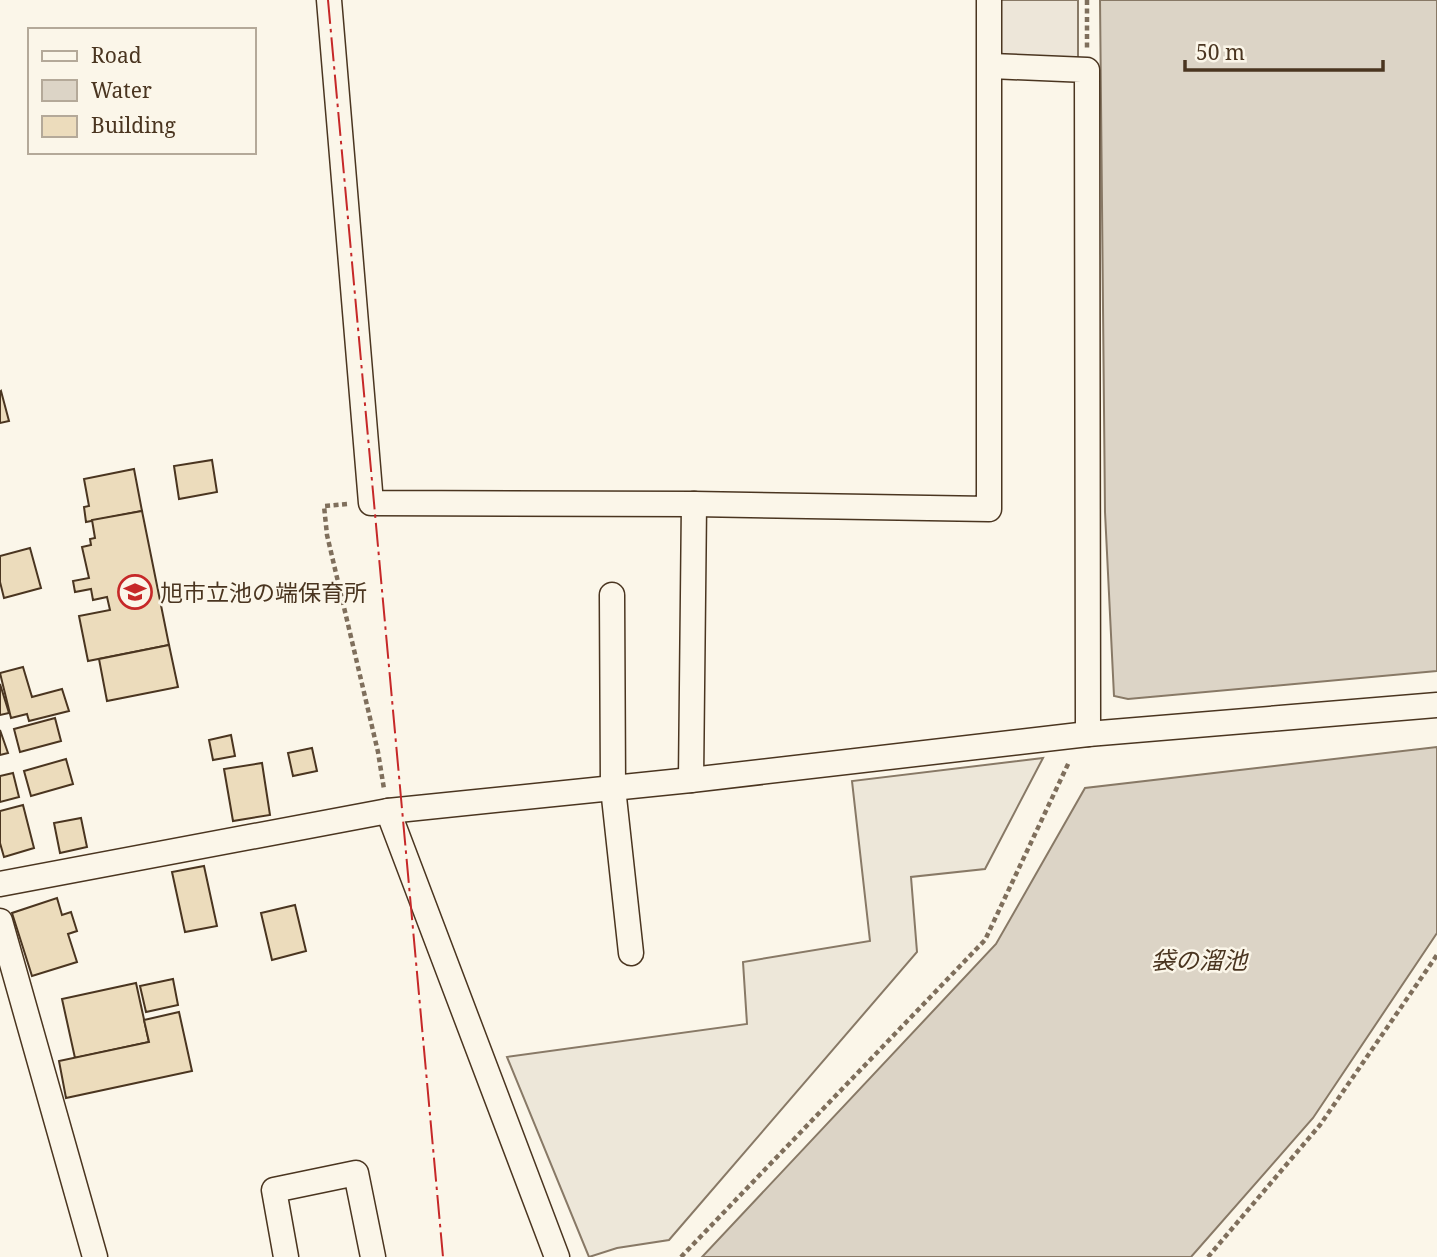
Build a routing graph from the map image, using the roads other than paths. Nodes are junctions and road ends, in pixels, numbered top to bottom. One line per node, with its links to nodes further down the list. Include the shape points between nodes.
1 (329, 0): 4 (street, via 371,503)
2 (989, 0): 3 (street)
3 (991, 66): 4 (street, via 989,509); 7 (street, via 1087,70)
4 (694, 504): 8 (street)
5 (612, 595): 9 (street)
6 (1437, 705): 7 (street)
7 (1088, 734): 8 (street)
8 (691, 780): 9 (street)
9 (613, 788): 10 (street); 13 (street)
10 (388, 811): 11 (street); 17 (street)
11 (0, 884)
12 (0, 920): 14 (street)
13 (631, 953)
14 (95, 1257)
15 (286, 1257): 16 (street, via 274,1190 356,1174)
16 (373, 1257)
17 (557, 1257)

